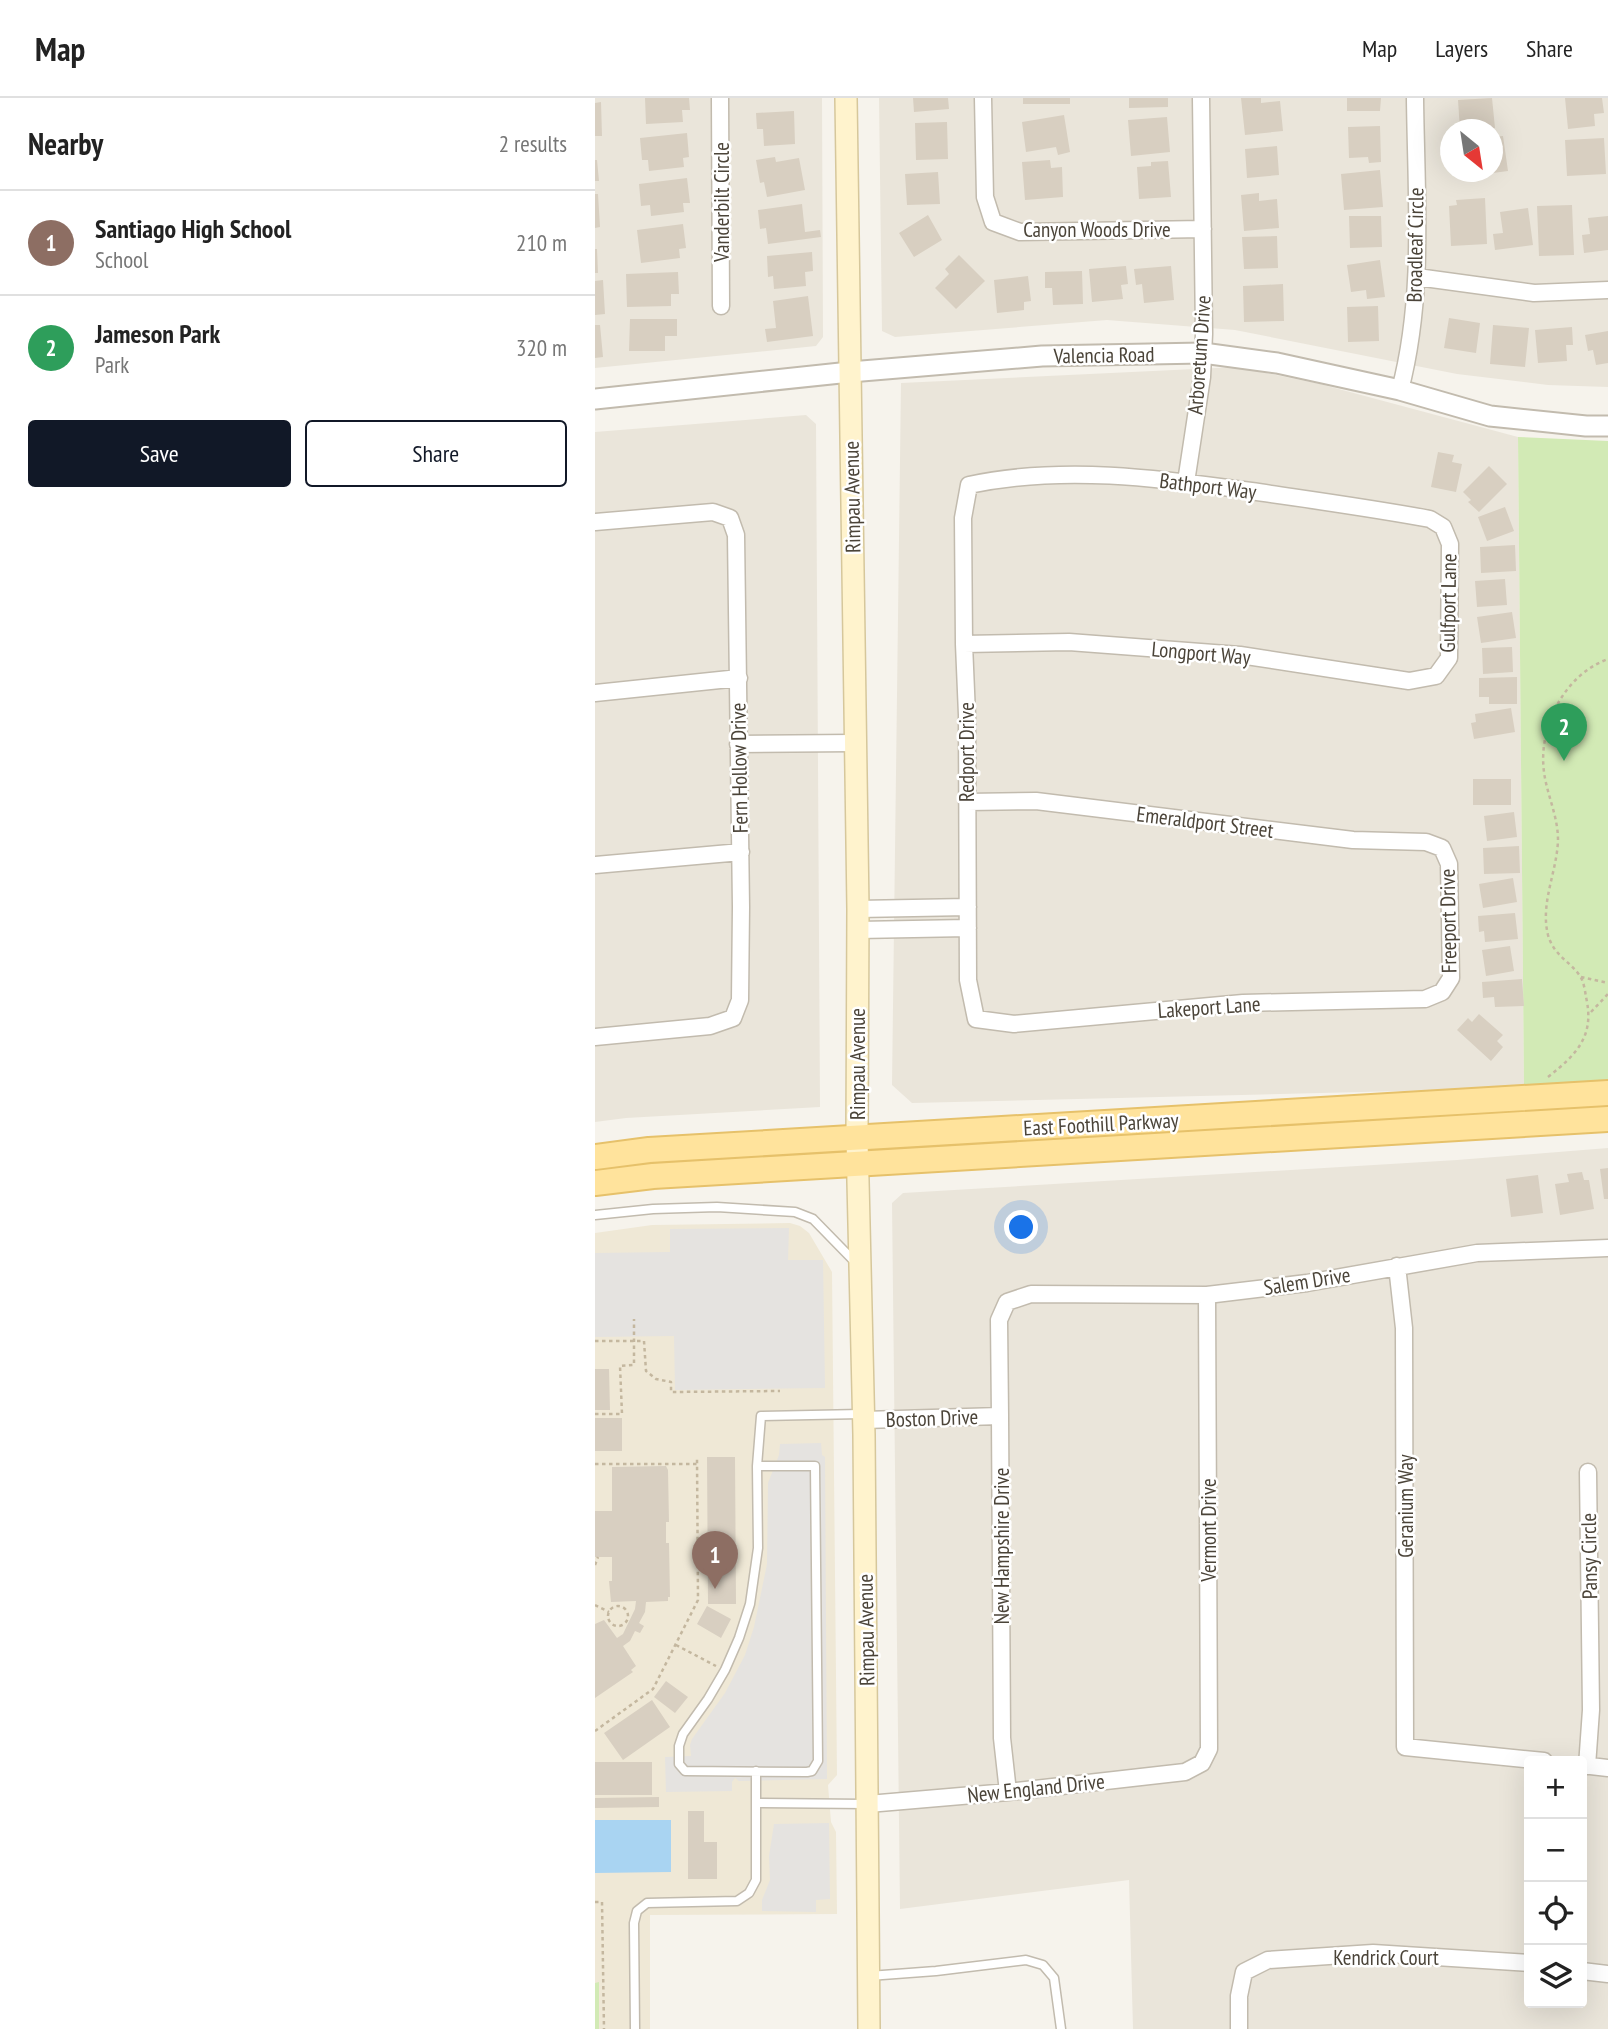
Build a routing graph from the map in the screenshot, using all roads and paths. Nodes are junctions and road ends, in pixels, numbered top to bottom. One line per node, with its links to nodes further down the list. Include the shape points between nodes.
1 (720, 98): 9 (street, Vanderbilt Circle)
2 (846, 98): 11 (main road, Rimpau Avenue)
3 (983, 98): 6 (street, Canyon Woods Drive, via 985,197 993,222 1020,232)
4 (1201, 98): 6 (street, Arboretum Drive)
5 (1415, 98): 7 (street, Broadleaf Circle)
6 (1203, 229): 10 (street, Arboretum Drive)
7 (1417, 276): 8 (street, via 1534,293); 12 (street, Broadleaf Circle, via 1413,332)
8 (1608, 290)
9 (721, 306)
10 (1203, 353): 11 (street, Valencia Road, via 1042,356); 12 (street, Valencia Road, via 1277,363); 15 (street, Arboretum Drive)
11 (850, 372): 13 (street, Valencia Road); 24 (main road, Rimpau Avenue)
12 (1400, 390): 14 (street, Valencia Road, via 1490,416)
13 (595, 399)
14 (1608, 426)
15 (1187, 482): 16 (street, Bathport Way, via 1097,474); 18 (street, Bathport Way, via 1430,519)
16 (969, 485): 19 (street, Redport Drive, via 963,518)
17 (595, 522): 22 (street, Fern Hollow Drive, via 713,512 730,518 736,535)
18 (1443, 527): 21 (street, Gulfport Lane, via 1450,544 1449,659)
19 (964, 644): 21 (street, Longport Way, via 1069,642 1240,655 1409,681); 26 (street, Redport Drive)
20 (1608, 659): 35 (path, via 1580,677 1563,696 1549,722 1544,751 1558,837 1547,898 1548,935 1562,960)
21 (1436, 676)
22 (739, 678): 23 (street); 25 (street, Fern Hollow Drive)
23 (595, 693)
24 (854, 743): 25 (street); 32 (main road, Rimpau Avenue)
25 (738, 744): 28 (street, Fern Hollow Drive)
26 (967, 802): 27 (street, Emeraldport Street, via 1036,802 1353,840 1426,842); 30 (street, Redport Drive)
27 (1442, 848): 37 (street, Freeport Drive, via 1450,864 1451,978)
28 (741, 852): 29 (street); 41 (street, Fern Hollow Drive, via 740,1000 733,1018 710,1026)
29 (595, 865)
30 (968, 907): 31 (street); 33 (street, Redport Drive)
31 (920, 908): 32 (street); 34 (lane)
32 (858, 919): 34 (street); 45 (main road, Rimpau Avenue)
33 (968, 928): 34 (street); 40 (street, Redport Drive, via 968,980)
34 (921, 929)
35 (1581, 977): 36 (path); 39 (path)
36 (1608, 983)
37 (1442, 992): 40 (street, Lakeport Lane, via 1425,999 1243,1003 1014,1024)
38 (1608, 994): 39 (path)
39 (1590, 1013): 42 (path, via 1576,1053)
40 (977, 1019)
41 (595, 1037)
42 (1546, 1078)
43 (1608, 1093): 45 (main road, East Foothill Parkway)
44 (1608, 1119): 47 (main road, East Foothill Parkway)
45 (857, 1139): 46 (main road, East Foothill Parkway); 47 (main road, Rimpau Avenue)
46 (595, 1157)
47 (857, 1164): 48 (main road, East Foothill Parkway); 52 (main road, Rimpau Avenue)
48 (595, 1183)
49 (595, 1215): 52 (lane, via 706,1207 795,1212 813,1219)
50 (1608, 1248): 51 (street, Salem Drive, via 1477,1253)
51 (1397, 1266): 53 (street, Salem Drive); 75 (street, Geranium Way, via 1404,1328 1405,1746)
52 (860, 1267): 61 (main road, Rimpau Avenue)
53 (1207, 1295): 54 (street, Salem Drive, via 1031,1294); 76 (street, Vermont Drive, via 1209,1749)
54 (1007, 1301): 60 (street, New Hampshire Drive, via 999,1320)
55 (634, 1319): 57 (path)
56 (595, 1341): 57 (path)
57 (634, 1342): 58 (path, via 644,1341 646,1371 671,1382 671,1392); 59 (path, via 634,1365 619,1366 622,1414)
58 (780, 1391)
59 (595, 1414)
60 (1000, 1416): 61 (street, Boston Drive); 80 (street, New Hampshire Drive, via 1002,1738)
61 (864, 1417): 65 (lane, via 761,1416); 82 (main road, Rimpau Avenue)
62 (697, 1458): 64 (path)
63 (595, 1464): 64 (path)
64 (697, 1464): 71 (path, via 698,1600)
65 (757, 1466): 72 (lane, via 756,1570 750,1604); 79 (lane, via 815,1466 818,1761 807,1772)
66 (1588, 1472): 74 (street, Pansy Circle, via 1591,1710)
67 (598, 1558): 68 (path)
68 (595, 1565)
69 (595, 1605): 70 (path)
70 (608, 1612): 70 (path, via 622,1607 627,1622 612,1624)
71 (676, 1645): 72 (path); 73 (path, via 653,1689)
72 (725, 1670): 79 (lane, via 683,1734 679,1764 689,1772)
73 (595, 1731)
74 (1585, 1756)
75 (1524, 1759)
76 (1202, 1763): 80 (street, New England Drive, via 1185,1772)
77 (1587, 1765): 78 (street)
78 (1608, 1768)
79 (756, 1771): 81 (lane)
80 (1008, 1792): 82 (street, New England Drive)
81 (756, 1803): 82 (lane); 89 (lane, via 756,1880 749,1893 731,1902 647,1903 637,1911)
82 (868, 1804): 87 (main road, Rimpau Avenue)
83 (595, 1902): 88 (path, via 603,1902)
84 (1524, 1964): 92 (street, Kendrick Court, via 1373,1953 1268,1960 1244,1972)
85 (1587, 1972): 86 (street)
86 (1608, 1975)
87 (869, 1976): 90 (main road, Rimpau Avenue); 91 (lane, via 1026,1960 1043,1965 1054,1978)
88 (604, 2029)
89 (635, 2029)
90 (869, 2029)
91 (1061, 2029)
92 (1239, 2029)

